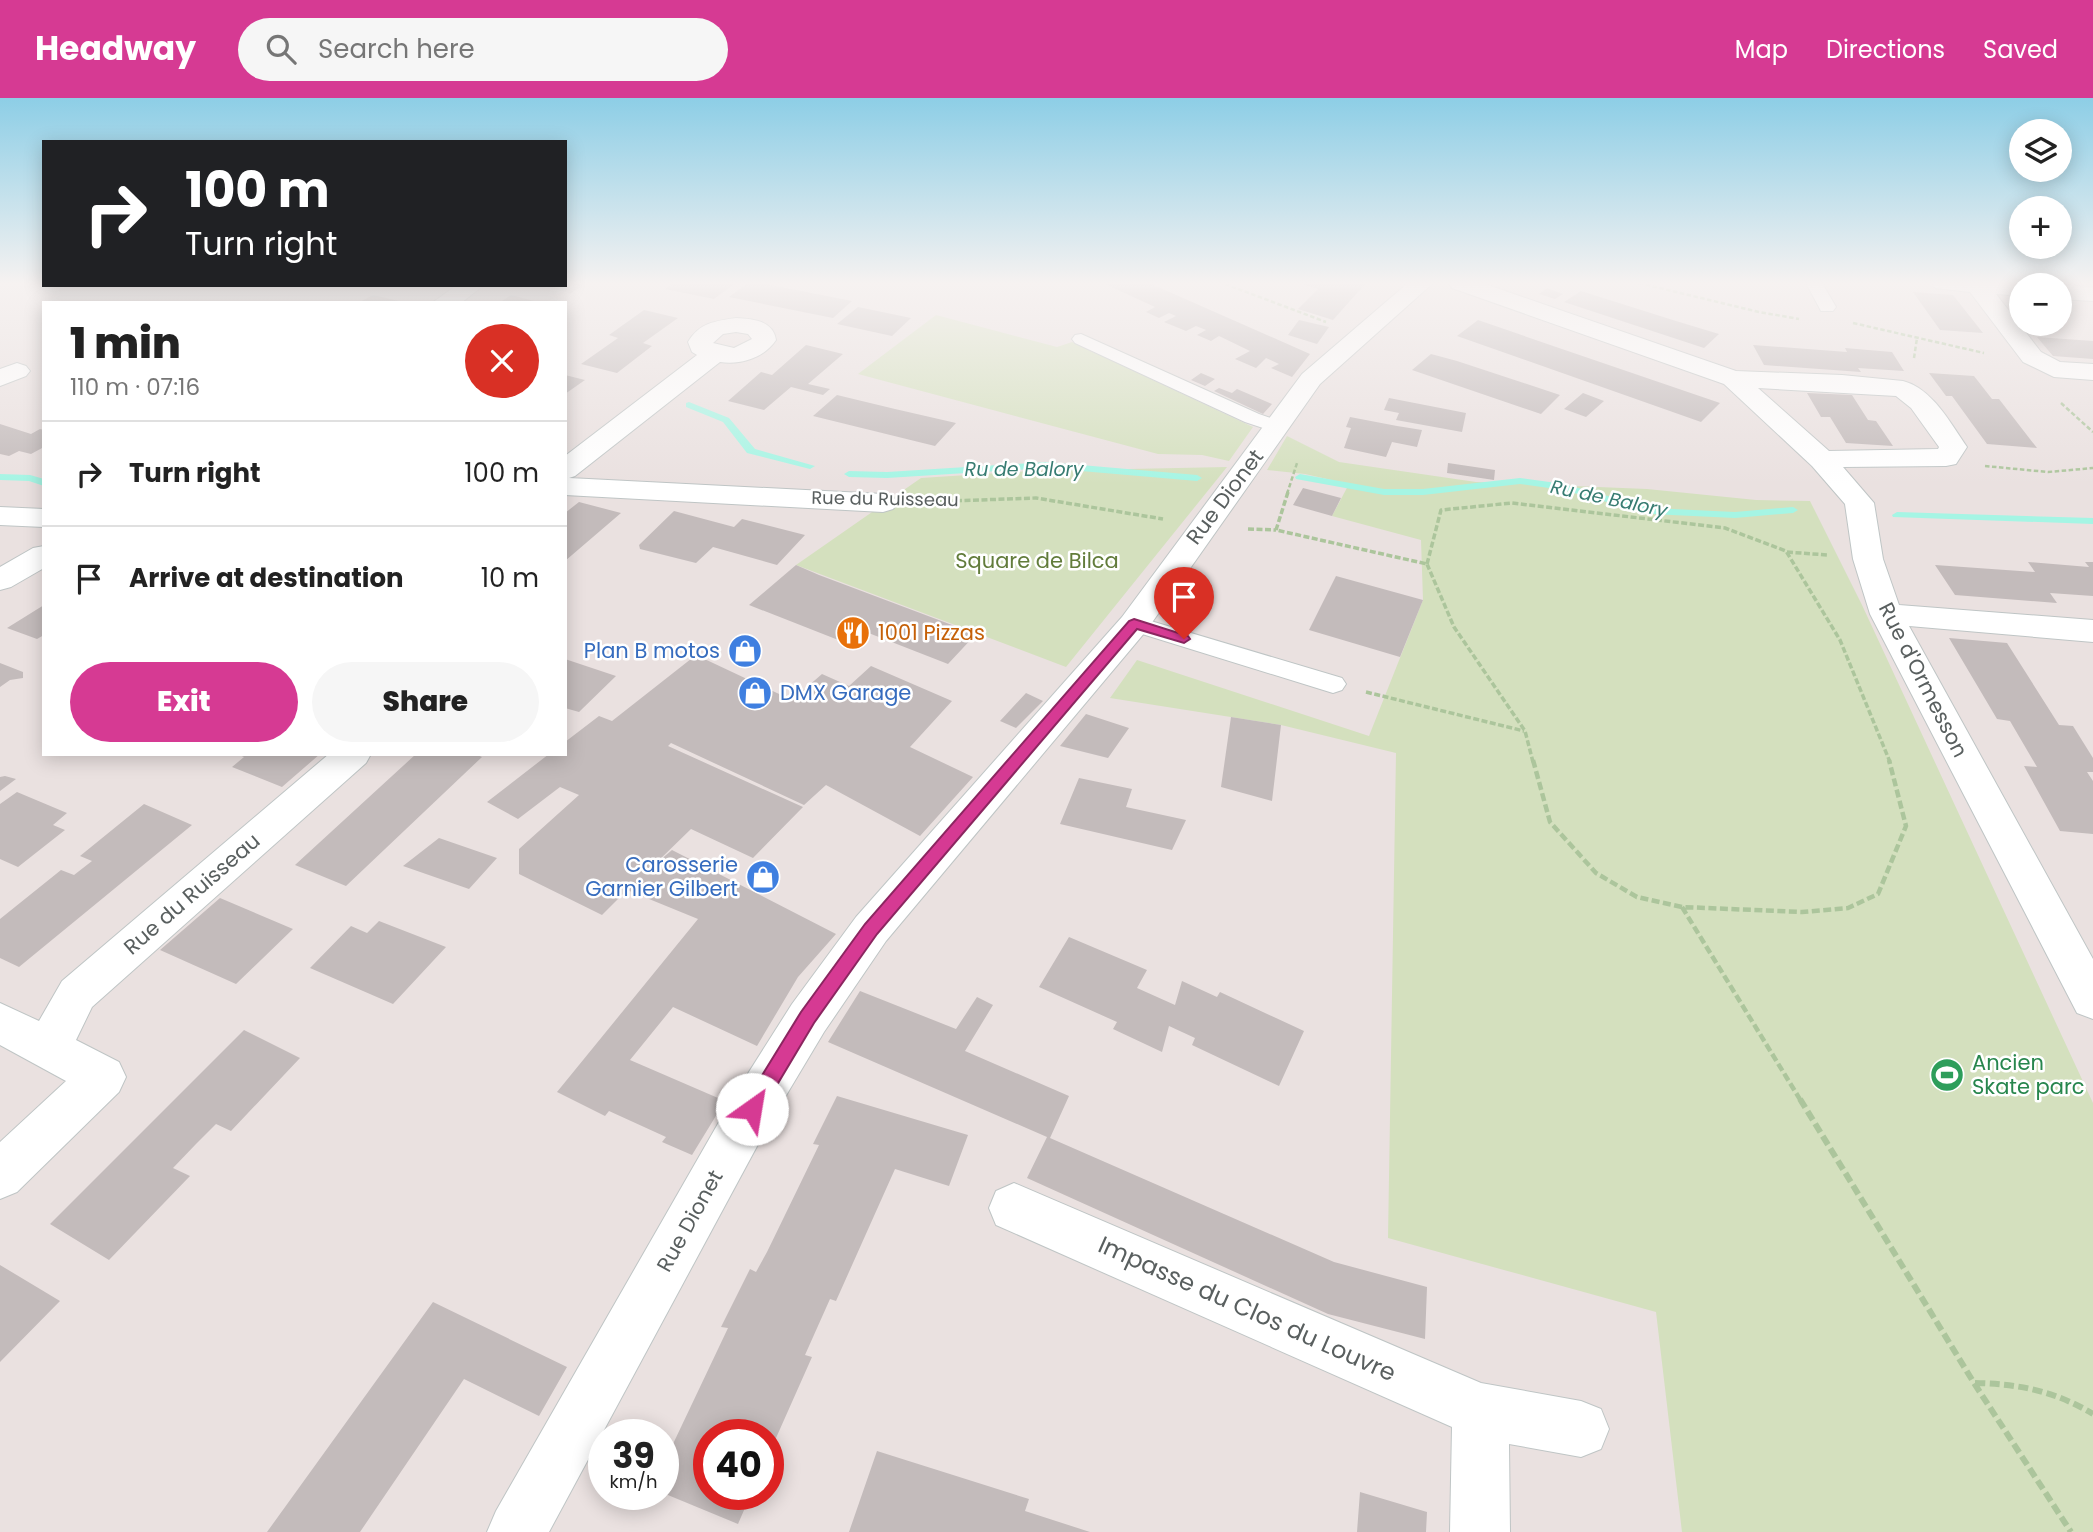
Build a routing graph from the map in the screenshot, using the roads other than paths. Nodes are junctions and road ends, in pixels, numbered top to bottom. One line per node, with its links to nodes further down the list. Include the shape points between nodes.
1 (1105, 350): 8 (lane)
2 (1346, 350): 8 (street, Rue Dionet, via 1311,379)
3 (1651, 350): 7 (street, Rue d'Ormesson)
4 (2027, 350): 6 (street, via 2054,369)
5 (714, 354): 10 (street)
6 (2093, 372)
7 (1734, 379): 9 (street, Rue d'Ormesson); 9 (street, via 1903,389 1920,402 1953,447 1946,458)
8 (1278, 427): 18 (street, Rue Dionet)
9 (1822, 460): 17 (street, Rue d'Ormesson, via 1859,503 1868,559)
10 (567, 468)
11 (567, 486): 12 (street, Rue du Ruisseau)
12 (883, 503)
13 (0, 516): 14 (street)
14 (42, 518)
15 (42, 556): 16 (street)
16 (0, 580)
17 (1886, 614): 19 (street); 22 (street, Rue d'Ormesson)
18 (1134, 624): 20 (lane); 29 (street, Rue Dionet, via 871,929 808,1018 752,1109)
19 (2093, 631)
20 (1333, 684)
21 (351, 756): 24 (street, Rue du Ruisseau, via 77,994)
22 (2093, 1000)
23 (0, 1023): 24 (street)
24 (48, 1048): 25 (street, via 103,1077)
25 (0, 1175)
26 (1014, 1208): 27 (street, Impasse du Clos du Louvre)
27 (1480, 1411): 28 (street, Impasse du Clos du Louvre); 30 (street)
28 (1581, 1429)
29 (517, 1532)
30 (1480, 1532)

